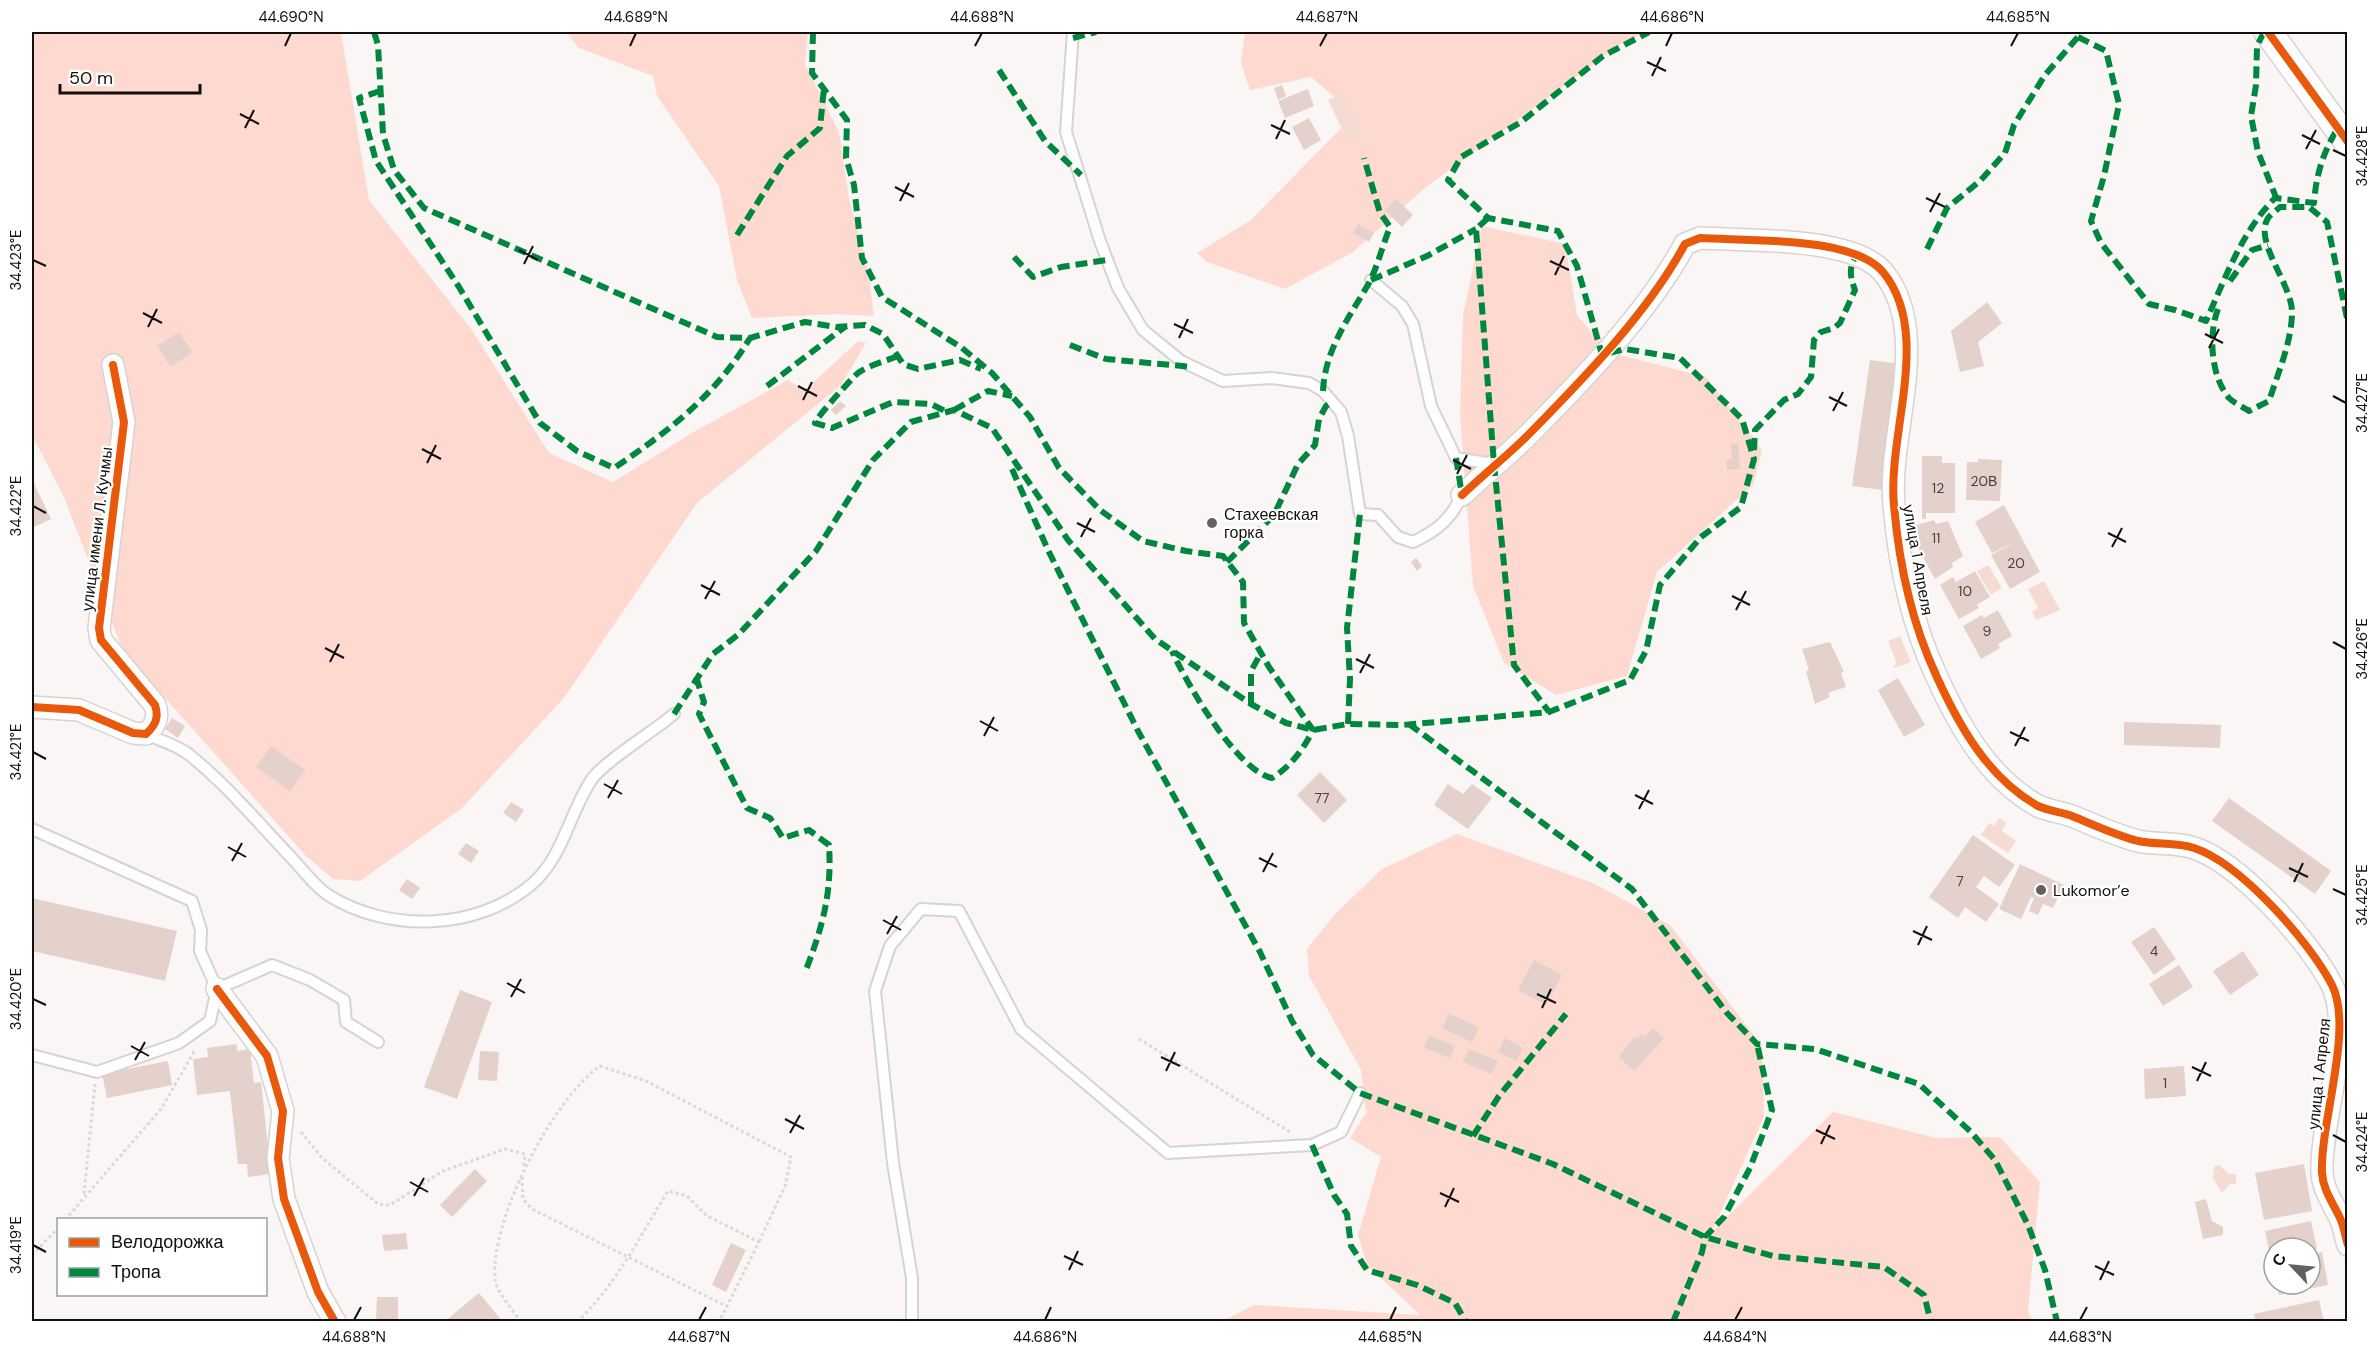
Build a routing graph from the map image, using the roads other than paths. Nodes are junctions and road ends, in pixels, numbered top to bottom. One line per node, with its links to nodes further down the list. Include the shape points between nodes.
1 (1073, 32): 7 (lane, via 1066,132 1118,288 1143,330 1181,361 1223,381 1272,378 1310,383 1323,392 1341,412 1360,514 1378,515 1398,537 1413,542 1432,534 1453,515)
2 (2268, 32): 3 (street)
3 (2348, 142)
4 (1371, 280): 6 (lane, via 1402,306 1413,324 1431,406 1456,458)
5 (113, 365): 10 (street, улица имени Л. Кучмы, via 124,422 99,628 101,640 155,705 158,714)
6 (1494, 464): 7 (street, улица 1 Апреля); 16 (street, улица 1 Апреля, via 1532,431 1602,355 1671,270 1685,244 1700,238 1805,243 1858,253 1880,269 1897,292 1908,368 1898,428 1893,503 1910,610 1941,687 1972,745 2009,786 2041,807 2107,831 2140,841 2192,847 2209,855 2257,891 2313,953 2334,989 2339,1016 2322,1178)
7 (1462, 495)
8 (32, 707): 10 (street, via 79,710 133,733)
9 (674, 714): 10 (lane, via 594,776 550,866 531,885 496,908 449,921 403,921 363,912 326,894 186,752)
10 (146, 734)
11 (32, 829): 12 (lane, via 192,902 201,930 200,951)
12 (217, 989): 13 (lane, via 272,965 310,980 344,1000 346,1022); 14 (lane, via 210,1021 179,1043 97,1072); 17 (street, via 267,1056 283,1111 278,1158 284,1199 318,1292)
13 (378, 1042)
14 (32, 1055)
15 (1360, 1093): 18 (lane, via 1341,1132 1312,1145 1168,1153 1021,1029 959,911 921,909 890,946 876,991 893,1163 912,1278)
16 (2348, 1245)
17 (335, 1322)
18 (912, 1322)

